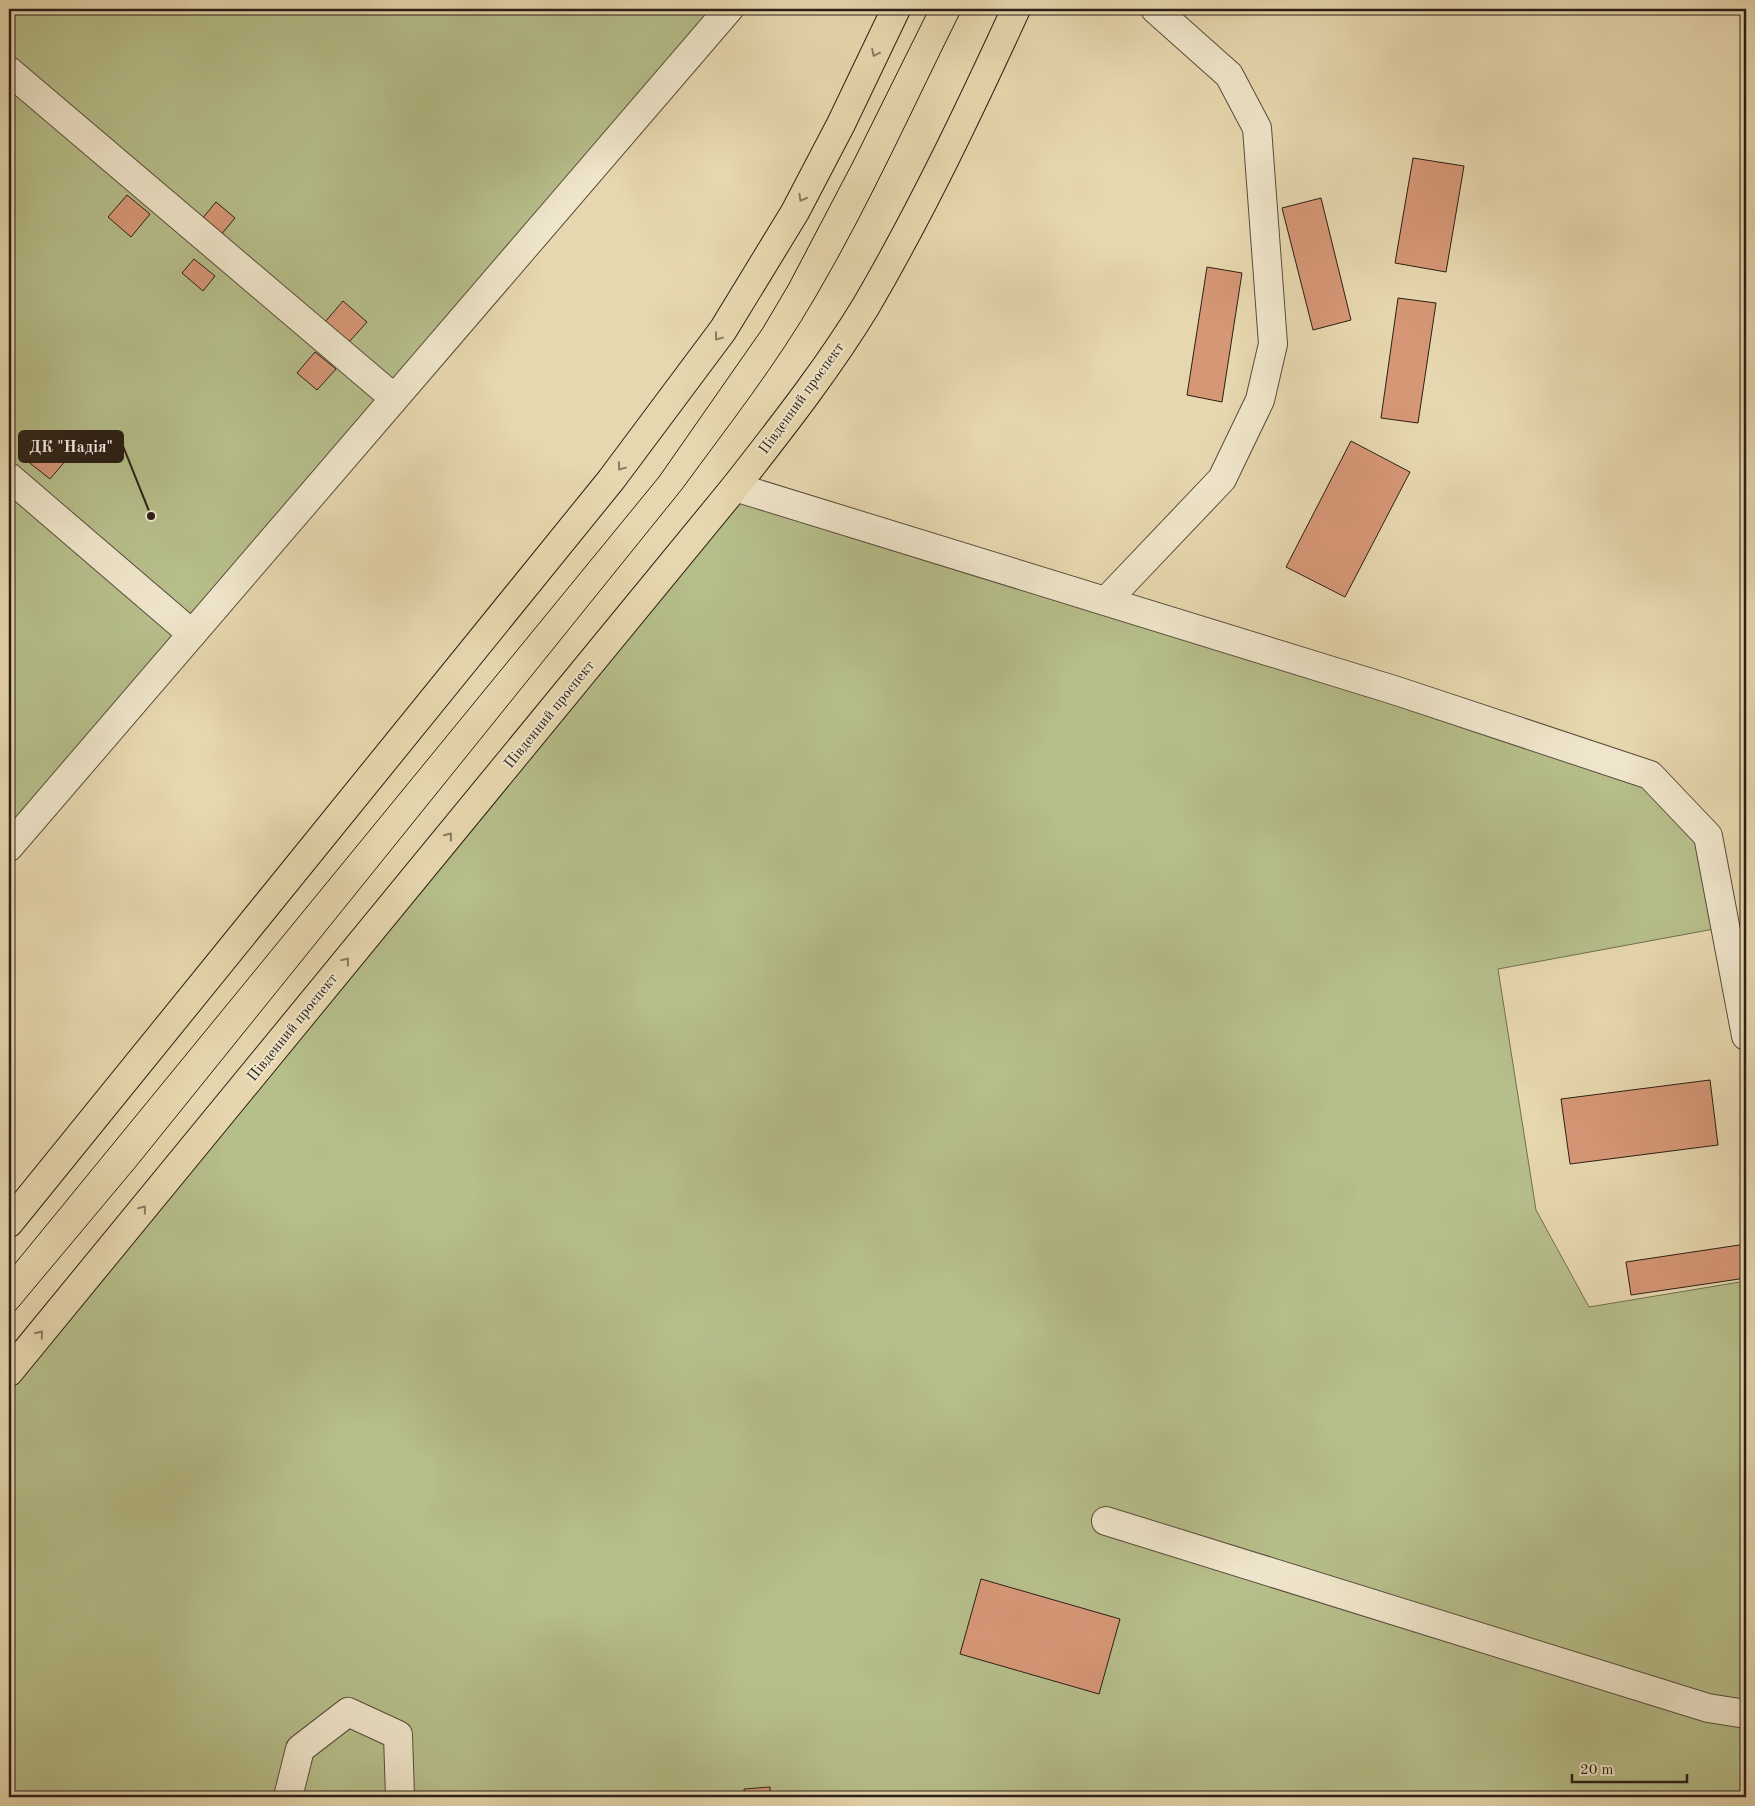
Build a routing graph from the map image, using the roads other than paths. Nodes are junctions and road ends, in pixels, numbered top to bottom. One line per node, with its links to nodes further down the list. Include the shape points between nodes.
1 (729, 9): 6 (lane)
2 (896, 9): 13 (main road, one-way to 13, via 795,212 723,330 611,480)
3 (1016, 9): 8 (main road, Південний проспект, via 959,133 866,306 814,385)
4 (1155, 9): 9 (lane, via 1230,75 1257,128 1273,344 1260,400 1222,479)
5 (9, 71): 6 (lane)
6 (394, 398): 10 (lane)
7 (9, 477): 10 (lane)
8 (735, 487): 9 (lane); 14 (main road, Південний проспект, one-way to 8)
9 (1106, 601): 12 (lane, via 1397,690 1650,775 1708,836)
10 (192, 634): 11 (lane)
11 (9, 847)
12 (1746, 1036)
13 (9, 1223)
14 (9, 1372)
15 (1106, 1521): 16 (lane, via 1708,1708)
16 (1746, 1714)
17 (288, 1797): 18 (lane, via 300,1748 348,1712 398,1735)
18 (400, 1797)

